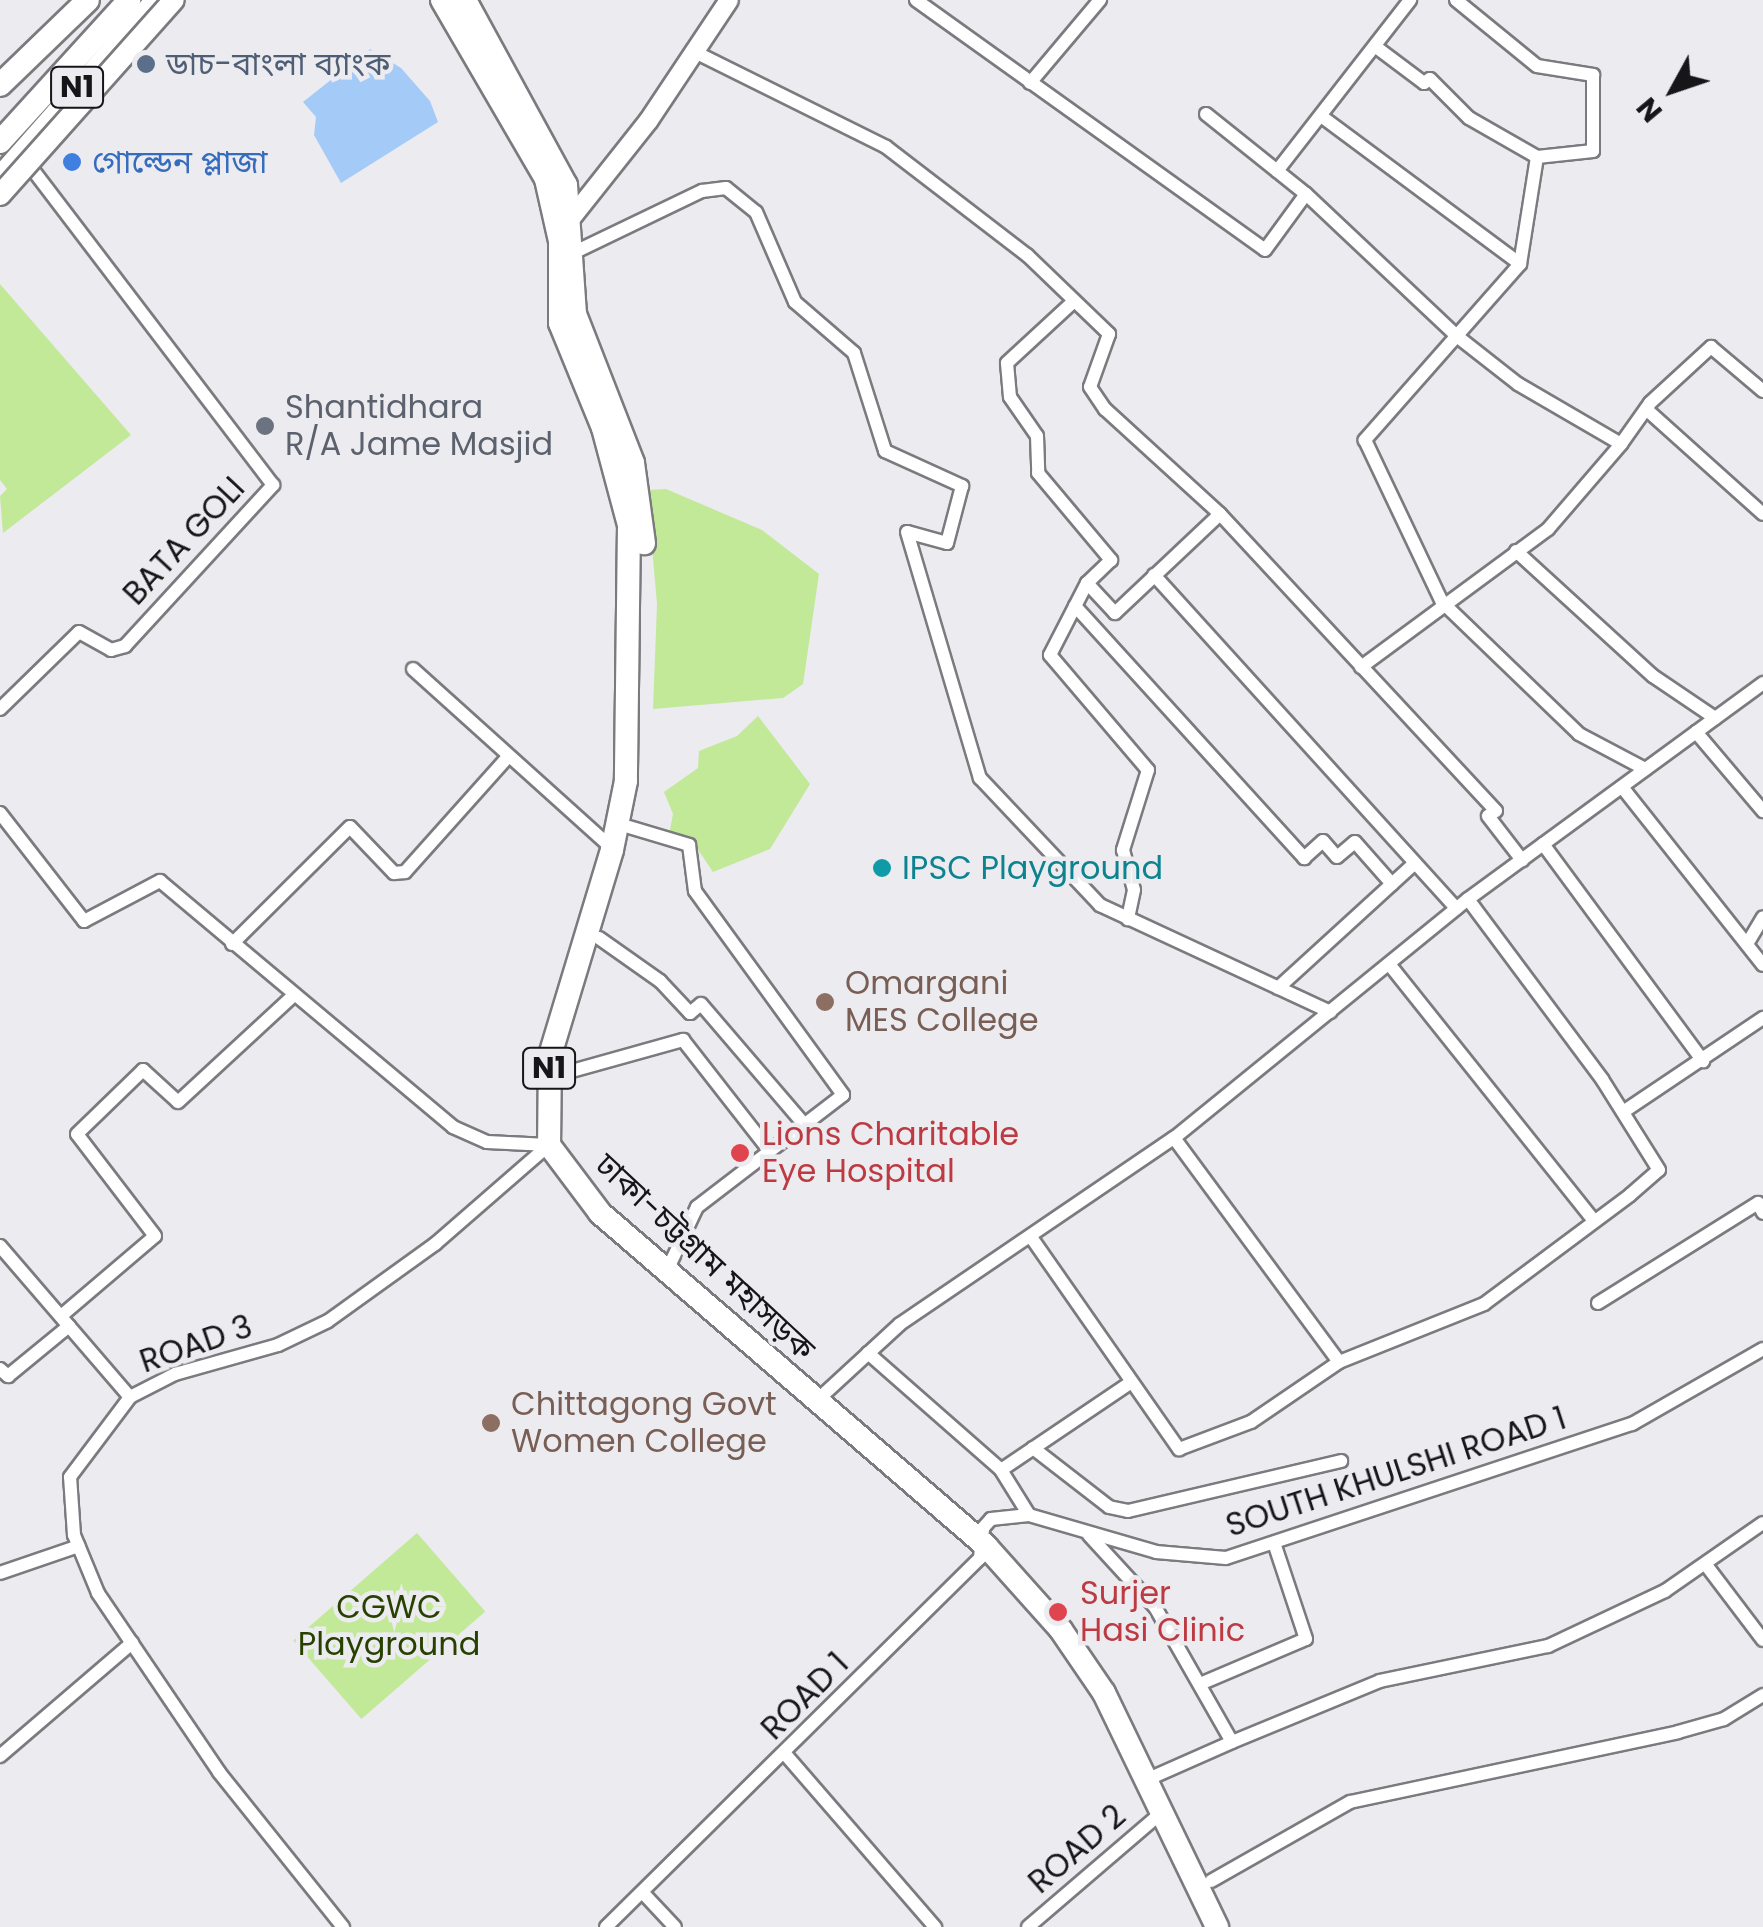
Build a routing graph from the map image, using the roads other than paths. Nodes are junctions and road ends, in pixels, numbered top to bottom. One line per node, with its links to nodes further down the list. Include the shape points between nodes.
1 (88, 0): 16 (highway, N1)
2 (111, 0): 19 (highway)
3 (129, 0): 20 (highway)
4 (157, 0): 20 (highway, N1)
5 (174, 0): 24 (main road, bridge)
6 (442, 0): 54 (highway, ঢাকা-চট্টগ্রাম মহাসড়ক / N1, via 546,179 560,241 560,322 603,428 629,526 629,734)
7 (466, 0): 26 (highway, ঢাকা-চট্টগ্রাম মহাসড়ক / N1, via 548,145)
8 (729, 0): 14 (street)
9 (916, 0): 15 (street)
10 (1100, 0): 15 (street)
11 (1410, 0): 13 (street)
12 (1456, 0): 21 (street, via 1537,66 1593,75 1593,152)
13 (1376, 47): 18 (street); 21 (street, via 1424,84 1430,79 1469,118)
14 (695, 52): 26 (street); 29 (street, via 886,147 1028,255)
15 (1030, 83): 25 (street, via 1265,250)
16 (0, 85)
17 (1206, 114): 22 (street)
18 (1321, 116): 22 (street); 28 (street)
19 (0, 121)
20 (10, 147): 23 (highway, N1); 44 (street, BATA GOLI, via 273,485 125,646 111,650 79,632)
21 (1538, 157): 28 (street)
22 (1277, 171): 25 (street)
23 (0, 178)
24 (0, 194)
25 (1306, 194): 30 (street)
26 (572, 216): 27 (highway, ঢাকা-চট্টগ্রাম মহাসড়ক / N1)
27 (575, 252): 52 (highway, ঢাকা-চট্টগ্রাম মহাসড়ক / N1, via 579,327 642,500 644,665); 61 (street, via 702,191 726,188 756,212 796,302 854,353 885,450 962,486 947,544 907,532 980,778 1096,902)
28 (1520, 264): 30 (street)
29 (1073, 302): 34 (street, via 1109,334 1090,386 1131,438); 38 (street, via 1007,363 1010,397 1037,436 1038,473 1111,560)
30 (1458, 337): 33 (street, via 1518,384); 39 (street, via 1365,440)
31 (1763, 391): 32 (street, via 1711,347)
32 (1646, 409): 33 (street); 35 (street)
33 (1621, 444): 36 (street, via 1548,529)
34 (1220, 514): 37 (street); 41 (street)
35 (1763, 514)
36 (1516, 552): 39 (street); 45 (street, via 1653,676)
37 (1154, 574): 38 (street, via 1115,613); 56 (street)
38 (1087, 583): 40 (street)
39 (1442, 602): 41 (street); 48 (street, via 1580,734)
40 (1075, 606): 57 (street, via 1304,858 1323,841 1337,857 1356,842); 61 (street, via 1050,655 1148,770 1122,850 1134,890)
41 (1361, 667): 55 (street, via 1496,811 1488,816)
42 (413, 669): 47 (street)
43 (1763, 683): 45 (street)
44 (0, 709)
45 (1715, 718): 46 (street)
46 (1696, 732): 48 (street); 50 (street)
47 (508, 757): 54 (street); 63 (street, via 404,872 394,873 350,827)
48 (1645, 769): 49 (street)
49 (1622, 787): 53 (street); 64 (street)
50 (1763, 811)
51 (0, 813): 63 (street, via 84,920 157,880)
52 (629, 827): 54 (highway, ঢাকা-চট্টগ্রাম মহাসড়ক / N1); 74 (street, via 690,845 695,892 843,1095)
53 (1543, 844): 55 (street); 71 (street)
54 (617, 851): 62 (highway, ঢাকা-চট্টগ্রাম মহাসড়ক / N1); 76 (highway, ঢাকা-চট্টগ্রাম মহাসড়ক / N1, via 550,1055)
55 (1522, 860): 58 (street)
56 (1415, 863): 57 (street); 59 (street)
57 (1392, 884): 67 (street)
58 (1468, 899): 59 (street); 73 (street)
59 (1456, 908): 65 (street)
60 (1763, 917): 64 (street)
61 (1128, 919): 67 (street)
62 (599, 938): 72 (highway, ঢাকা-চট্টগ্রাম মহাসড়ক / N1); 74 (street, via 660,981 690,1013 701,1004)
63 (232, 944): 68 (street)
64 (1747, 944): 66 (street)
65 (1389, 964): 69 (street); 79 (street)
66 (1763, 964)
67 (1278, 988): 69 (street)
68 (293, 996): 76 (street, via 453,1127 487,1142); 84 (street, via 178,1102 143,1070 77,1134 155,1236)
69 (1330, 1012): 75 (street)
70 (1763, 1018): 71 (street)
71 (1703, 1061): 73 (street)
72 (561, 1074): 77 (street, via 683,1040); 82 (highway, ঢাকা-চট্টগ্রাম মহাসড়ক / N1, via 560,1131 572,1159)
73 (1623, 1112): 79 (street, via 1659,1170)
74 (803, 1122): 77 (street)
75 (1174, 1138): 80 (street); 87 (street)
76 (550, 1145): 91 (street, ROAD 3, via 435,1244 328,1320 278,1345 175,1374); 98 (highway, ঢাকা-চট্টগ্রাম মহাসড়ক / N1, via 588,1200 666,1275)
77 (770, 1150): 82 (street, via 698,1207)
78 (1763, 1213): 83 (street, via 1758,1203)
79 (1593, 1220): 87 (street, via 1484,1304)
80 (1031, 1237): 86 (street, via 900,1324); 89 (street)
81 (0, 1246): 84 (street)
82 (670, 1264): 90 (highway, ঢাকা-চট্টগ্রাম মহাসড়ক / N1)
83 (1598, 1303)
84 (65, 1321): 88 (street, via 8,1376); 91 (street)
85 (1763, 1349): 99 (street, SOUTH KHULSHI ROAD 1, via 1632,1424)
86 (868, 1354): 90 (street); 94 (street)
87 (1338, 1362): 89 (street, via 1251,1422 1179,1449)
88 (0, 1370)
89 (1130, 1384): 92 (street)
90 (824, 1394): 98 (highway, ঢাকা-চট্টগ্রাম মহাসড়ক / N1)
91 (130, 1398): 100 (street, ROAD 3, via 70,1477)
92 (1034, 1448): 93 (street, via 1109,1507 1128,1511); 94 (street)
93 (1341, 1461)
94 (1001, 1470): 95 (street)
95 (1029, 1515): 97 (street, SOUTH KHULSHI ROAD 1); 98 (street, via 1002,1514)
96 (1763, 1523): 101 (street)
97 (1089, 1536): 99 (street, SOUTH KHULSHI ROAD 1, via 1156,1552 1226,1558); 105 (street, via 1155,1607)
98 (985, 1537): 108 (street, ROAD 1); 110 (highway, ঢাকা-চট্টগ্রাম মহাসড়ক / N1, via 1084,1647)
99 (1274, 1543): 105 (street, via 1306,1639)
100 (79, 1546): 102 (street); 104 (street, ROAD 3, via 98,1593)
101 (1706, 1565): 103 (street); 107 (street, via 1548,1646 1380,1681)
102 (0, 1573)
103 (1763, 1640)
104 (132, 1643): 109 (street); 114 (street, ROAD 3, via 219,1772)
105 (1200, 1684): 107 (street)
106 (1763, 1695): 112 (street, via 1724,1718 1678,1732 1350,1802)
107 (1232, 1742): 110 (street)
108 (786, 1754): 113 (street, ROAD 1); 117 (street)
109 (0, 1756)
110 (1151, 1778): 111 (highway, ঢাকা-চট্টগ্রাম মহাসড়ক / N1); 112 (highway, ঢাকা-চট্টগ্রাম মহাসড়ক / N1)
111 (1161, 1813): 118 (street, ROAD 2); 119 (highway, ঢাকা-চট্টগ্রাম মহাসড়ক / N1)
112 (1211, 1882): 120 (highway, ঢাকা-চট্টগ্রাম মহাসড়ক / N1)
113 (644, 1894): 115 (street, ROAD 1); 116 (street)
114 (343, 1927)
115 (606, 1927)
116 (675, 1927)
117 (935, 1927)
118 (1028, 1927)
119 (1217, 1927)
120 (1234, 1927)

